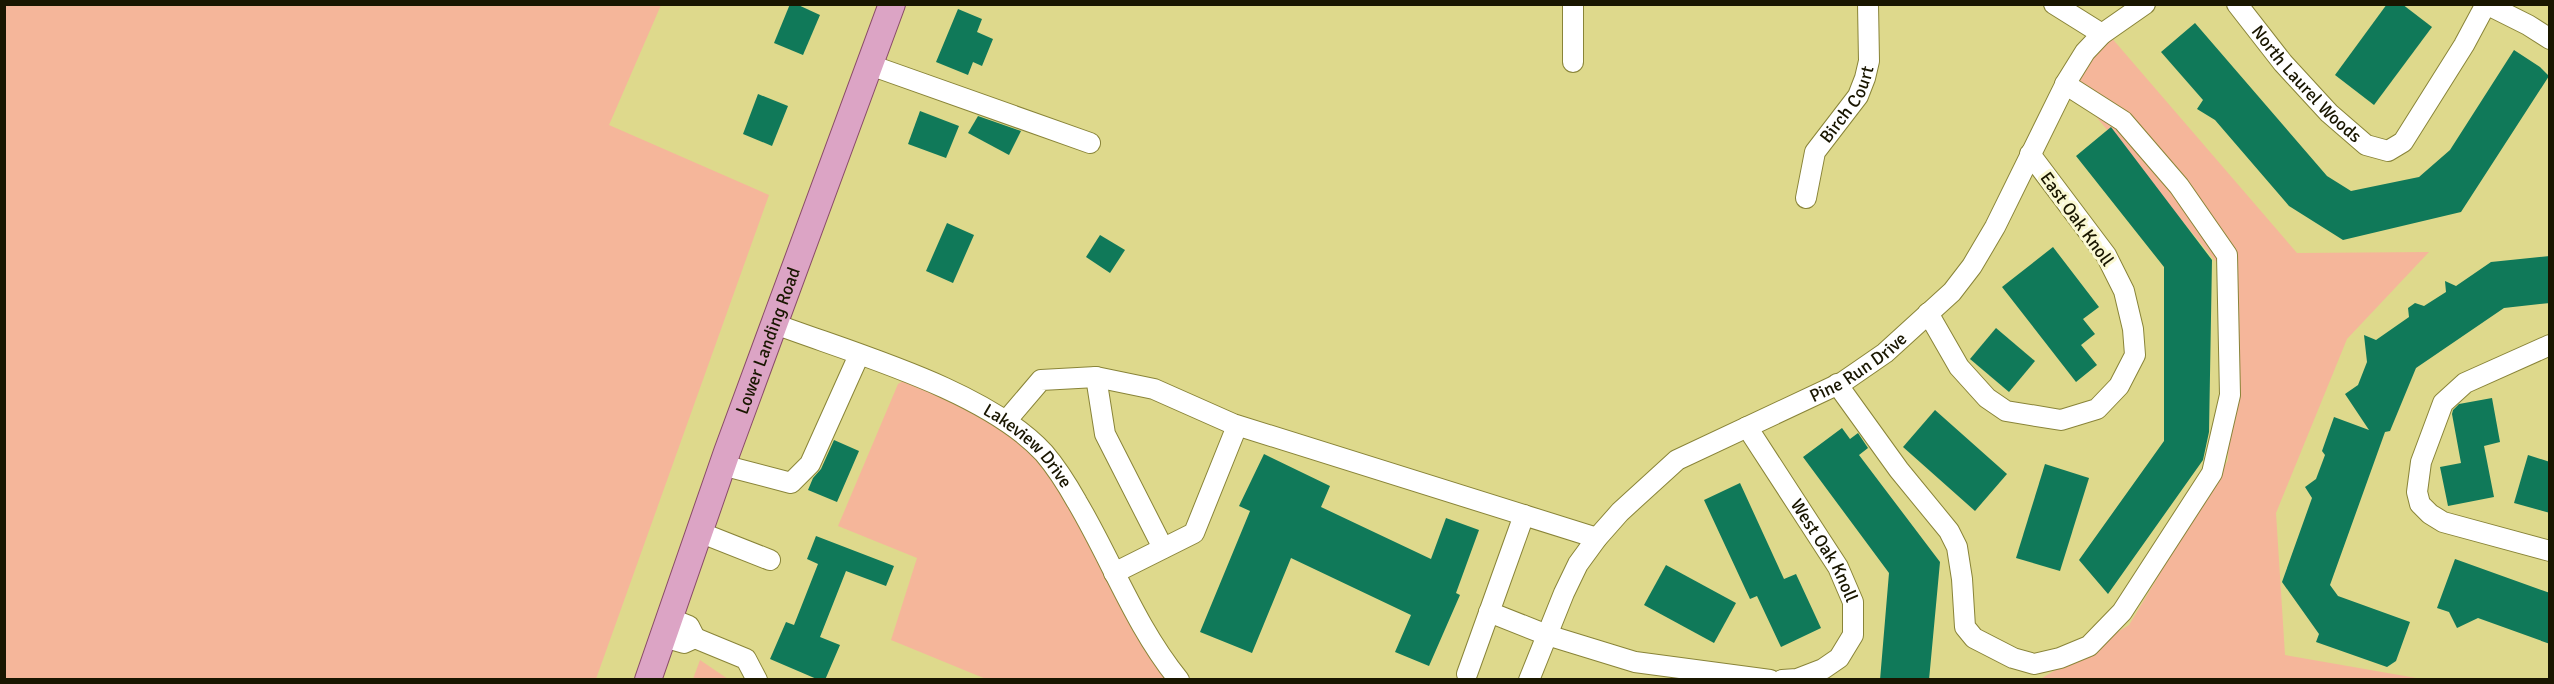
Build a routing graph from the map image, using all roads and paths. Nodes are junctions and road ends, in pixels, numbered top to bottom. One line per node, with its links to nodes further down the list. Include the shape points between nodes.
1 (892, 4): 11 (main road, Lower Landing Road)
2 (1573, 4): 10 (street)
3 (1868, 4): 15 (street, Birch Court, via 1869,61 1865,78 1858,96 1815,152)
4 (2054, 4): 8 (street)
5 (2145, 4): 8 (street, Pine Run Drive)
6 (2237, 4): 7 (street, North Laurel Woods, via 2329,113 2366,145 2388,151 2403,142)
7 (2486, 4): 9 (street)
8 (2102, 34): 12 (street, Pine Run Drive)
9 (2550, 39)
10 (1573, 62)
11 (870, 65): 13 (street); 17 (main road, Lower Landing Road)
12 (2065, 84): 14 (street, Pine Run Drive); 21 (street, via 2123,121 2180,186 2228,255 2230,395 2212,473 2122,612 2089,646 2034,664 1974,638 1965,627 1957,547)
13 (1090, 143)
14 (2030, 154): 16 (street, Pine Run Drive, via 1972,266 1952,292); 16 (street, East Oak Knoll, via 2106,255 2124,291 2135,355 2119,386 2097,409 2061,420 2006,411 1987,398 1959,367)
15 (1806, 198)
16 (1928, 313): 21 (street, Pine Run Drive, via 1885,353)
17 (775, 324): 19 (street, Lakeview Drive); 25 (main road, Lower Landing Road)
18 (2550, 345): 30 (street, via 2465,383 2443,403 2421,462 2417,492 2420,504 2443,522)
19 (859, 355): 22 (street, Lakeview Drive, via 967,398); 25 (street, via 810,464 790,483)
20 (1096, 377): 22 (street, via 1041,380); 23 (street, via 1154,389); 29 (street, via 1105,434)
21 (1837, 384): 24 (street, Pine Run Drive)
22 (1006, 421): 32 (street, Lakeview Drive, via 1044,453 1077,502)
23 (1238, 426): 26 (street); 29 (street, via 1194,533)
24 (1747, 427): 28 (street, Pine Run Drive, via 1677,460); 42 (street, West Oak Knoll, via 1838,567 1853,602 1852,635 1839,658 1823,669)
25 (722, 465): 27 (main road, Lower Landing Road)
26 (1524, 515): 28 (street); 33 (street)
27 (699, 532): 31 (street); 34 (main road, Lower Landing Road)
28 (1597, 538): 35 (street, Pine Run Drive, via 1573,574)
29 (1163, 548): 32 (street)
30 (2550, 551)
31 (770, 560)
32 (1114, 573): 39 (street, Lakeview Drive, via 1133,611)
33 (1490, 612): 35 (street); 36 (street)
34 (666, 628): 37 (main road, Lower Landing Road); 38 (street, via 684,643 695,638 746,660)
35 (1547, 635): 40 (street, Pine Run Drive); 41 (street, via 1635,662)
36 (1467, 674)
37 (648, 680)
38 (758, 680)
39 (1179, 680)
40 (1529, 680)
41 (1770, 680)
42 (1782, 680)

